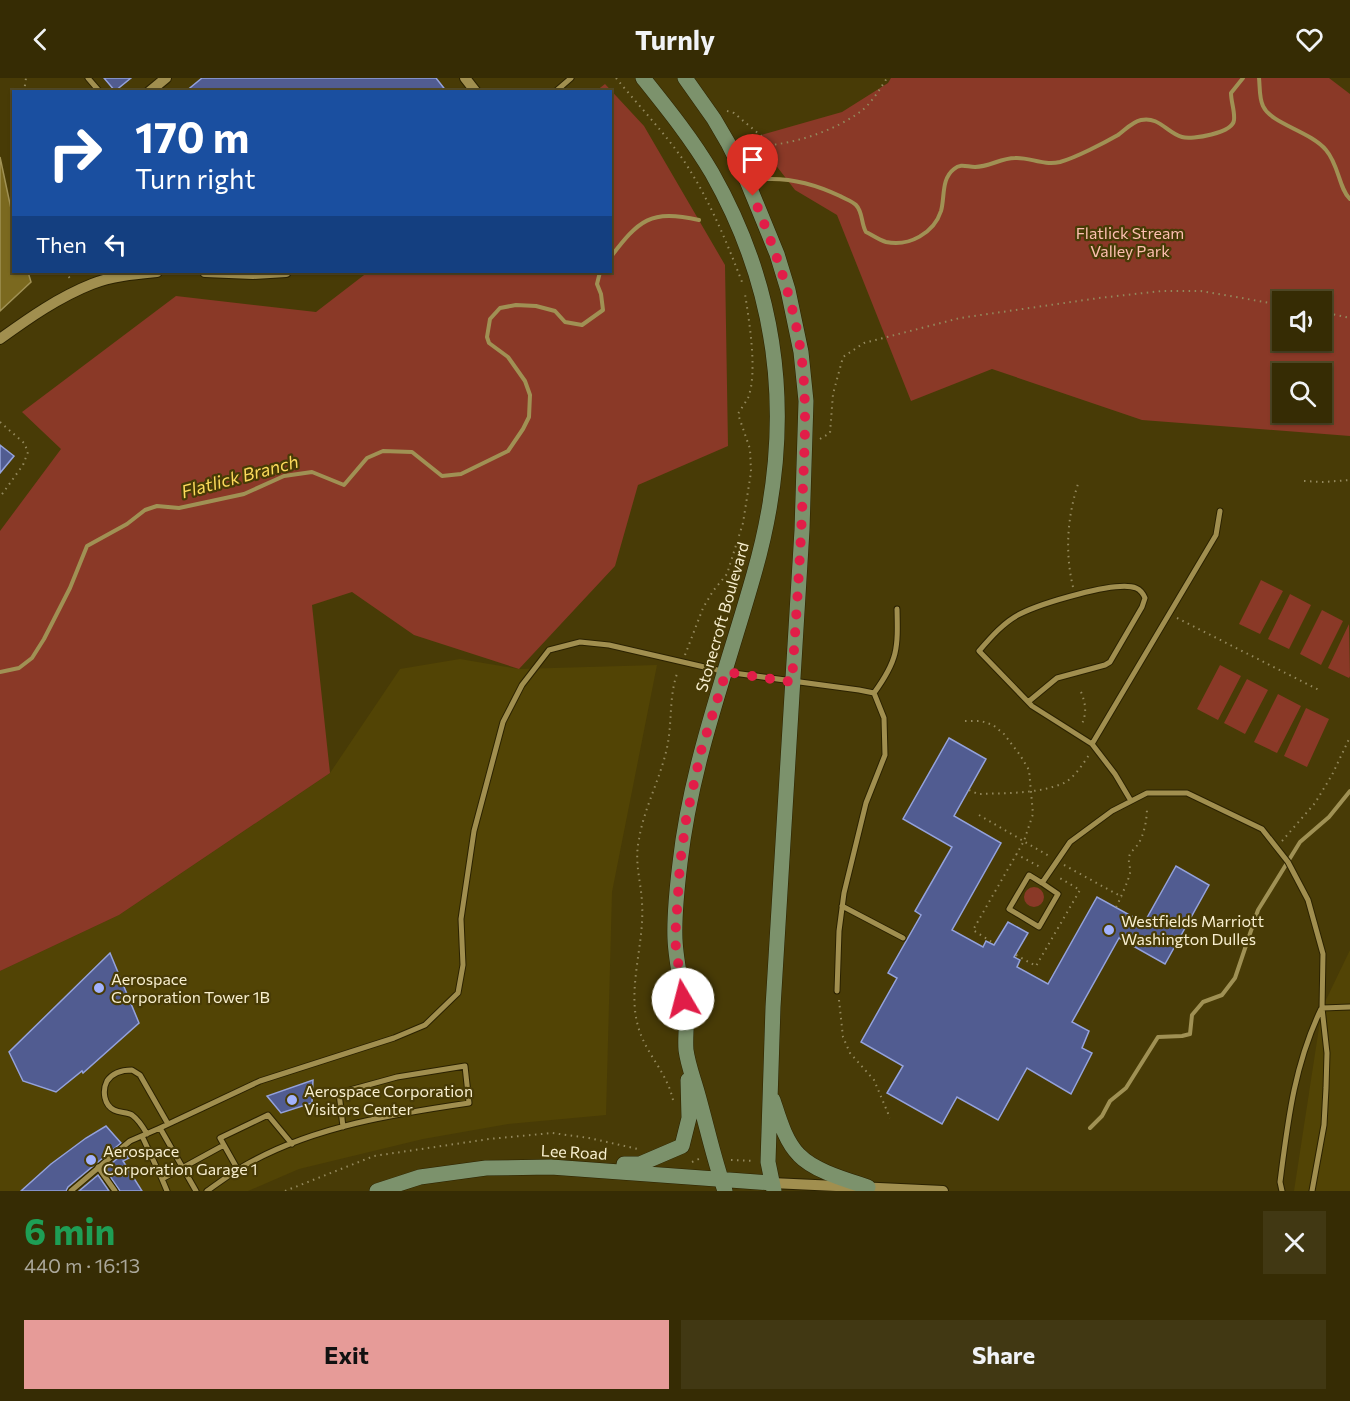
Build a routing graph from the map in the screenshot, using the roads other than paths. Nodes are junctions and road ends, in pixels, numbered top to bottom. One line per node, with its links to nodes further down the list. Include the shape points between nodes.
1 (88, 78): 7 (lane)
2 (166, 78): 8 (street)
3 (465, 78): 9 (street)
4 (571, 78): 10 (lane)
5 (642, 78): 19 (main road, Stonecroft Boulevard, via 688,137 726,198 761,292 774,356 778,397 774,488)
6 (686, 78): 20 (main road, via 714,119 747,181 777,254 801,352 805,448)
7 (98, 90)
8 (151, 90)
9 (474, 90)
10 (557, 90)
11 (91, 273): 15 (street)
12 (146, 273): 15 (street)
13 (229, 273): 14 (street)
14 (270, 273)
15 (94, 283): 16 (street, via 46,307)
16 (0, 339)
17 (1221, 511): 23 (lane, via 1216,535)
18 (897, 609): 21 (lane, via 896,652 890,671)
19 (726, 672): 20 (lane); 31 (main road, Stonecroft Boulevard, via 701,751 680,864 675,940); 33 (lane, via 609,645 580,642 549,650 522,685 503,722 474,831 461,919 463,965 458,993 426,1025 260,1081)
20 (792, 682): 21 (lane); 32 (main road)
21 (874, 693): 26 (lane, via 884,718 885,755 866,802)
22 (1028, 702): 22 (lane, via 979,651 999,629 1019,614 1076,595 1128,586 1143,592 1145,598 1110,662 1058,678); 23 (lane)
23 (1093, 745): 24 (lane)
24 (1131, 801): 25 (lane, via 1070,842); 30 (lane, via 1147,793 1187,793 1262,829 1288,862 1308,900 1323,954)
25 (1042, 884): 25 (lane, via 1029,875 1010,909 1039,927 1058,894)
26 (842, 906): 27 (lane); 28 (lane)
27 (903, 938)
28 (837, 991)
29 (1350, 1007): 30 (lane)
30 (1322, 1008): 54 (lane, via 1297,1073 1280,1182); 55 (lane, via 1326,1097)
31 (687, 1050): 40 (main road, via 689,1118 682,1146 640,1164); 44 (main road, Stonecroft Boulevard)
32 (770, 1092): 45 (main road, via 768,1162); 46 (main road, via 788,1139 799,1156 836,1176)
33 (168, 1124): 35 (lane); 36 (lane, via 140,1075 132,1070 117,1072 105,1086 105,1100 113,1110 130,1113 138,1120)
34 (343, 1127): 34 (lane, via 339,1093 397,1077 465,1066 470,1103); 37 (lane)
35 (160, 1128): 36 (lane); 41 (lane)
36 (144, 1135): 39 (lane, via 130,1141); 43 (lane)
37 (292, 1144): 38 (lane, via 268,1115 220,1138); 42 (lane)
38 (224, 1145): 41 (lane); 42 (lane)
39 (98, 1167): 47 (lane); 48 (lane)
40 (550, 1167): 44 (main road, Lee Road); 52 (main road, Lee Road, via 486,1168 420,1177)
41 (183, 1168): 43 (lane); 50 (lane)
42 (238, 1170): 51 (lane)
43 (162, 1179): 49 (lane)
44 (723, 1185): 45 (main road, Lee Road)
45 (773, 1187): 46 (street)
46 (868, 1187): 53 (street)
47 (72, 1191)
48 (115, 1191)
49 (167, 1191)
50 (196, 1191)
51 (207, 1191)
52 (377, 1191)
53 (944, 1191)
54 (1282, 1191)
55 (1312, 1191)

